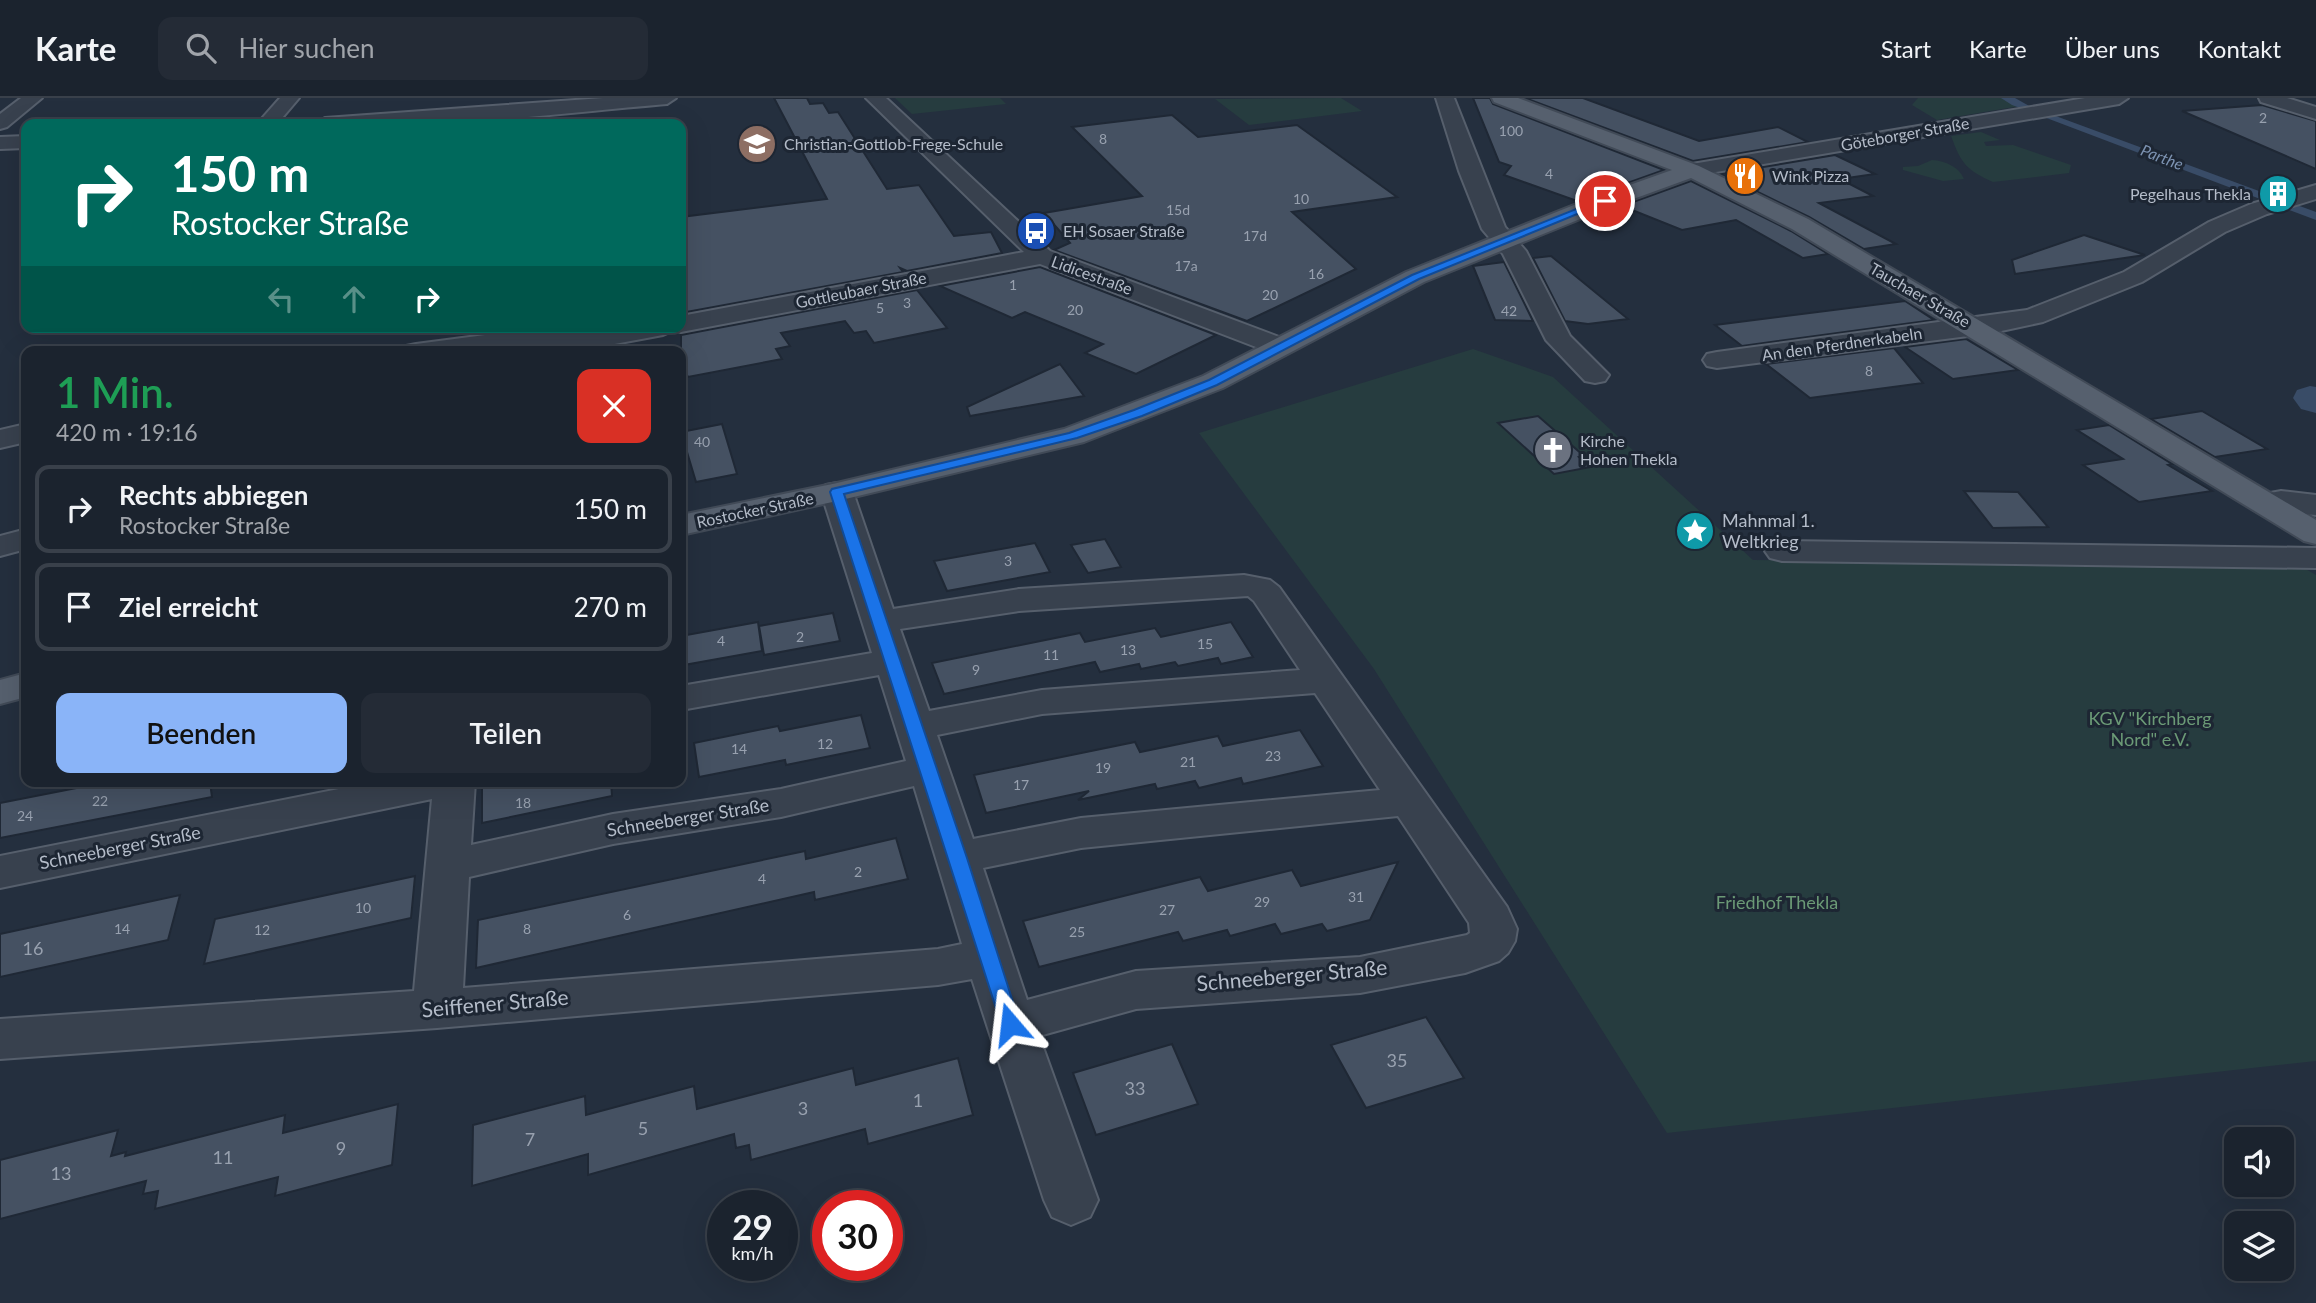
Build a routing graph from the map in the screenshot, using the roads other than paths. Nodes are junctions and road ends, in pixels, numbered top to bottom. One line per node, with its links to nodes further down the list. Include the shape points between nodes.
1 (33, 98): 13 (street)
2 (290, 98): 11 (street)
3 (667, 98): 9 (street)
4 (874, 98): 19 (street, Lidicestraße)
5 (1445, 98): 18 (street, via 1494,229)
6 (1501, 98): 16 (main road, Tauchaer Straße)
7 (2119, 98): 16 (street, Göteborger Straße)
8 (2268, 98): 10 (street)
9 (562, 110): 12 (street)
10 (2316, 113)
11 (271, 119)
12 (410, 119)
13 (0, 123)
14 (21, 142): 15 (street)
15 (0, 144)
16 (1692, 170): 18 (main road, Rostocker Straße); 21 (main road, Tauchaer Straße, via 1800,224)
17 (2316, 192): 21 (street, An den Pferdnerkabeln, via 2217,227 2133,276 2034,317)
18 (1505, 240): 24 (main road, Rostocker Straße, via 1415,277); 26 (street, via 1559,340)
19 (1042, 256): 20 (street, Gottleubaer Straße); 24 (street, Lidicestraße)
20 (686, 323)
21 (1973, 326): 25 (street, An den Pferdnerkabeln); 30 (main road, Tauchaer Straße)
22 (631, 333): 23 (street, via 593,340 508,340)
23 (462, 346)
24 (1278, 346): 29 (main road, Rostocker Straße, via 1213,383 1073,436)
25 (1717, 360)
26 (1595, 375)
27 (21, 434): 28 (street)
28 (0, 439)
29 (837, 492): 32 (main road, Rostocker Straße); 36 (street)
30 (2265, 503): 31 (street); 33 (main road, Tauchaer Straße)
31 (2316, 505)
32 (686, 524)
33 (2316, 534)
34 (1782, 551): 35 (street)
35 (2316, 558)
36 (885, 641): 37 (street, Schneeberger Straße, via 1019,600 1244,585 1267,594); 40 (street, Schneeberger Straße); 41 (street)
37 (1326, 680): 41 (street, via 1042,702); 45 (street, Schneeberger Straße)
38 (21, 686): 39 (main road)
39 (0, 692)
40 (686, 697)
41 (913, 727): 42 (street)
42 (929, 769): 46 (street); 47 (street, Schneeberger Straße, via 781,803 614,829)
43 (420, 787): 48 (street, Schneeberger Straße)
44 (454, 787): 47 (street)
45 (1410, 801): 46 (street, via 1081,833); 51 (street, Schneeberger Straße, via 1491,919 1492,942 1483,948 1360,975 1136,990)
46 (958, 858): 49 (street)
47 (448, 866): 50 (street)
48 (0, 872)
49 (990, 957): 50 (street, Seiffener Straße, via 938,967); 51 (street)
50 (437, 1009): 52 (street, Seiffener Straße)
51 (1010, 1024): 53 (street)
52 (0, 1039)
53 (1071, 1200)

